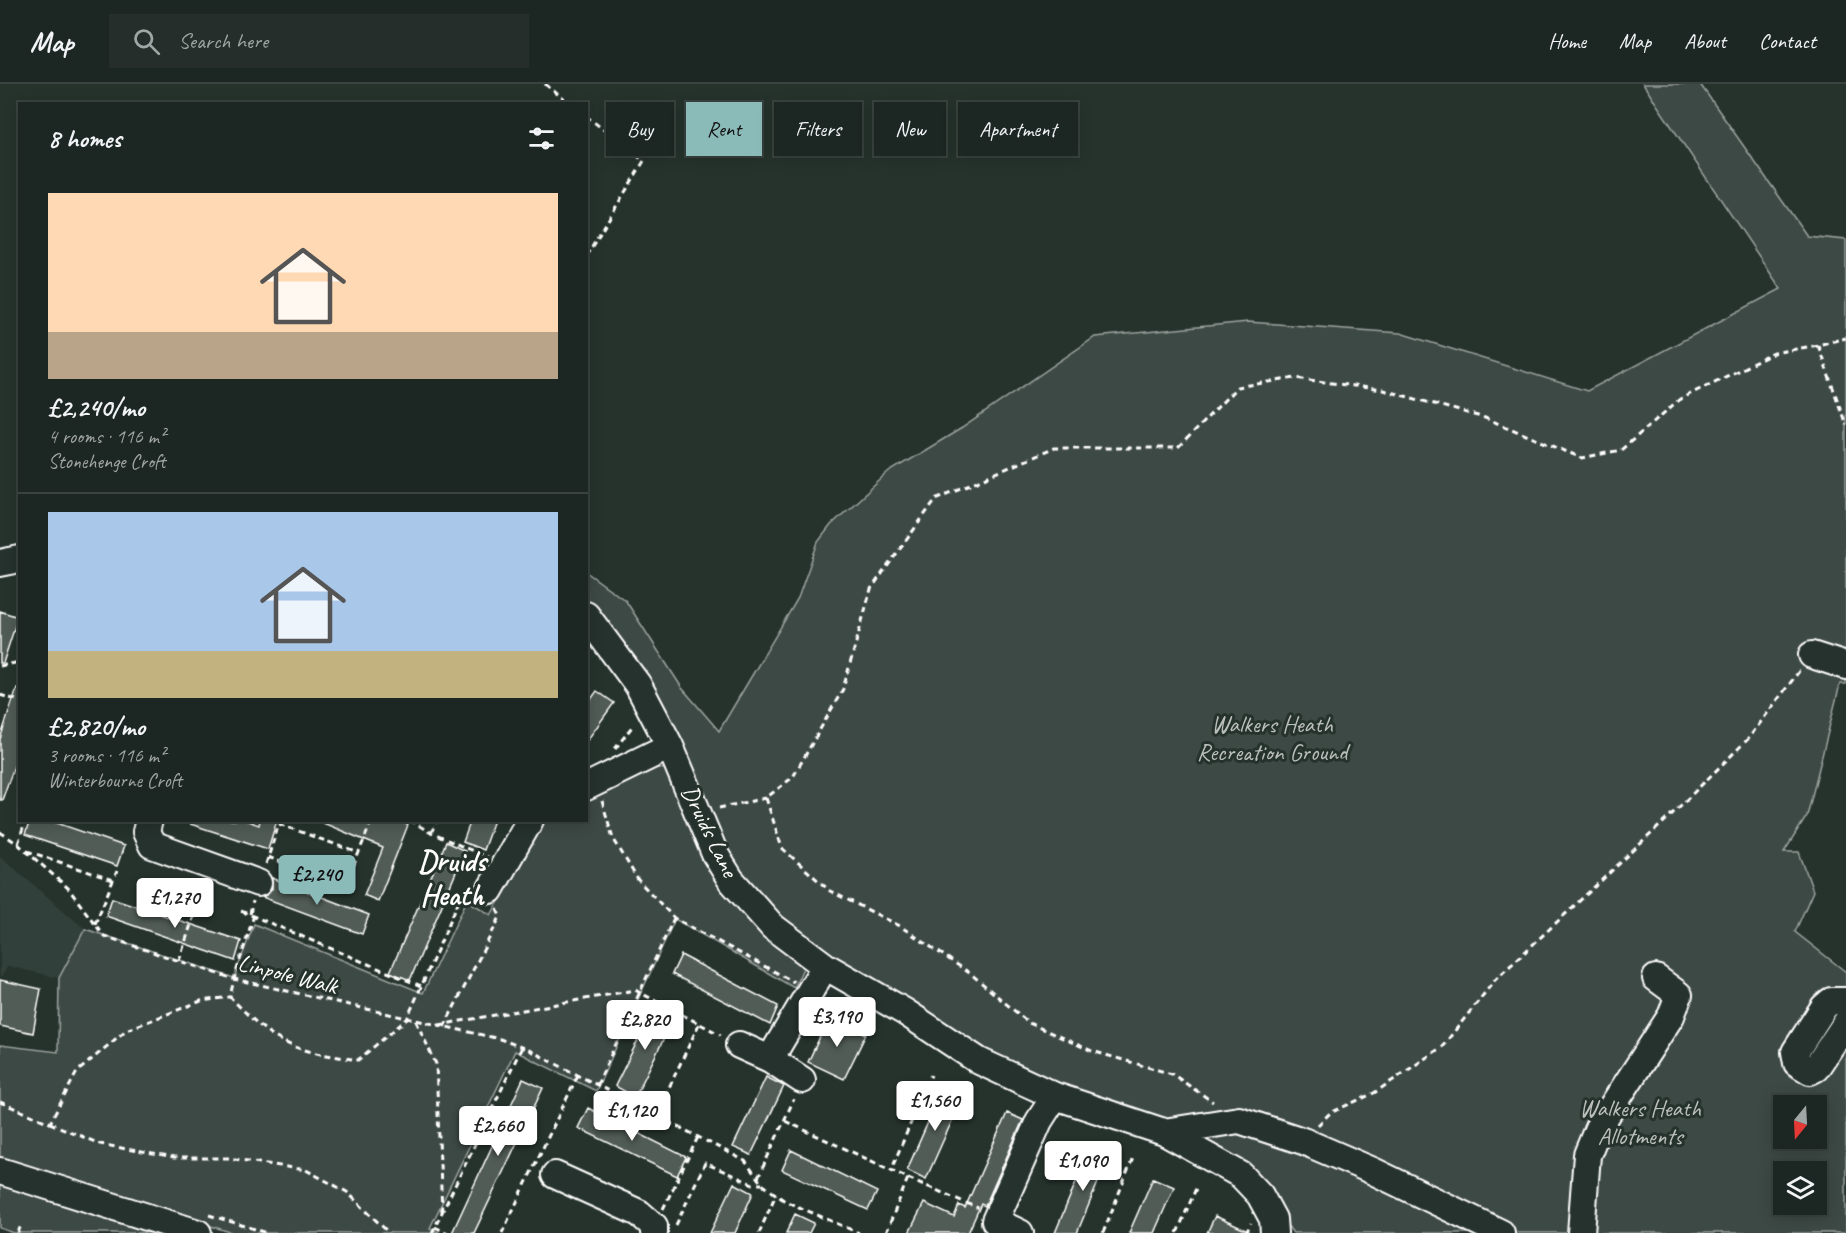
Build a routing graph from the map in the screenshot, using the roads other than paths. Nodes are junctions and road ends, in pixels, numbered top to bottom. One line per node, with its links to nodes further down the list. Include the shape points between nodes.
1 (18, 559): 2 (street)
2 (0, 563)
3 (588, 618): 6 (street, Druids Lane, via 638,685)
4 (1812, 655): 5 (street)
5 (1846, 666)
6 (670, 747): 7 (street); 12 (street, Druids Lane, via 715,854 731,880 773,927)
7 (592, 784)
8 (148, 822): 10 (street, via 146,832 152,845)
9 (529, 822): 11 (street)
10 (258, 883)
11 (490, 890)
12 (825, 966): 17 (street); 19 (street, Druids Lane, via 979,1060)
13 (1656, 978): 29 (street, via 1679,995 1671,1016 1598,1128 1587,1155)
14 (1846, 1001): 15 (street, via 1824,1007 1795,1052 1797,1063 1810,1071 1816,1068)
15 (1846, 1023)
16 (739, 1045): 17 (street)
17 (771, 1059): 18 (street)
18 (802, 1080)
19 (1055, 1096): 20 (street, Druids Lane); 23 (street, via 1039,1121)
20 (1164, 1132): 27 (street, Druids Lane, via 1241,1175 1260,1195); 28 (street, via 1239,1120 1303,1141 1373,1171)
21 (0, 1171): 25 (street)
22 (555, 1176): 24 (street, via 639,1213)
23 (992, 1227): 26 (street)
24 (660, 1229)
25 (198, 1233)
26 (1020, 1233)
27 (1274, 1233)
28 (1501, 1233)
29 (1581, 1233)

